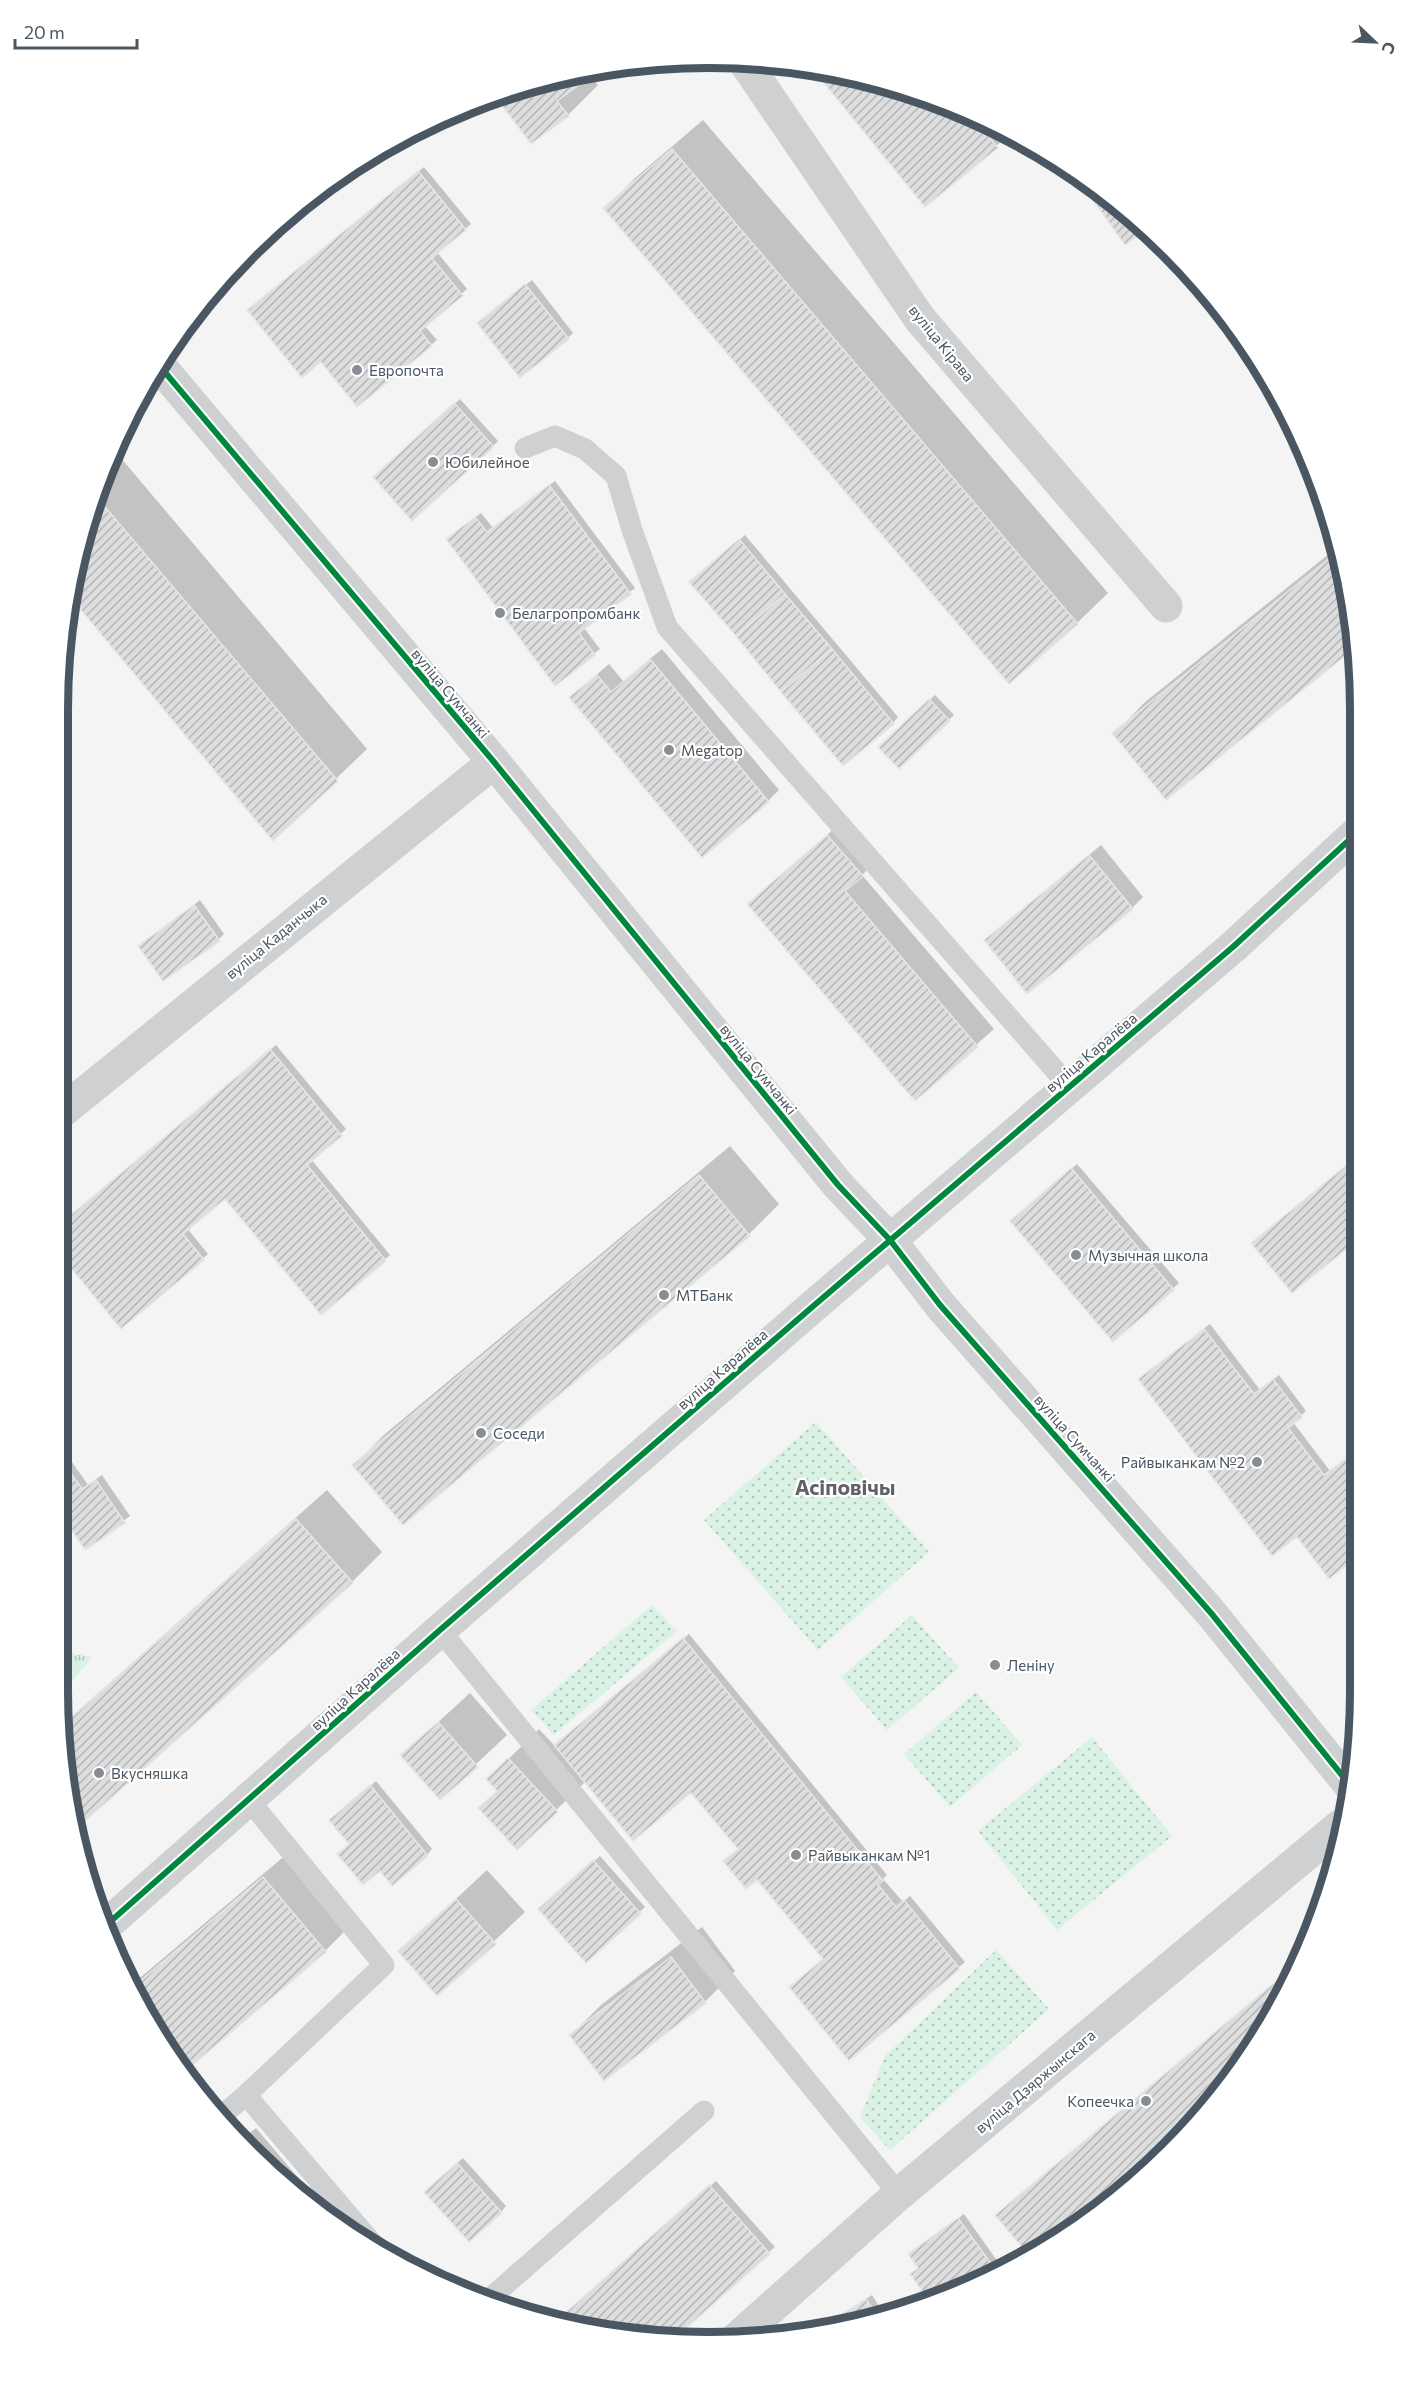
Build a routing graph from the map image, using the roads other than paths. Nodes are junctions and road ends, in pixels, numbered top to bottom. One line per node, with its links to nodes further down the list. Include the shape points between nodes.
1 (749, 69): 4 (street, вуліца Кірава, via 920,319)
2 (164, 371): 5 (street, вуліца Сумчанкі)
3 (525, 448): 7 (lane, via 555,436 585,449 616,476 668,627)
4 (1166, 606)
5 (494, 762): 8 (street, вуліца Каданчыка); 9 (street, вуліца Сумчанкі, via 838,1185)
6 (1350, 839): 7 (street, вуліца Каралёва, via 1234,946)
7 (1069, 1086): 9 (street, вуліца Каралёва)
8 (67, 1107)
9 (890, 1240): 10 (street, вуліца Каралёва); 11 (street, вуліца Сумчанкі, via 940,1305 1210,1613)
10 (440, 1630): 12 (street, вуліца Каралёва); 18 (lane)
11 (1343, 1777)
12 (249, 1799): 14 (street, вуліца Каралёва); 15 (lane, via 384,1965)
13 (1334, 1831): 18 (street, вуліца Дзяржынскага)
14 (111, 1921)
15 (246, 2095): 17 (lane); 19 (lane)
16 (704, 2111): 20 (lane)
17 (226, 2112)
18 (899, 2194): 21 (street, вуліца Дзяржынскага)
19 (359, 2228)
20 (495, 2294)
21 (746, 2330)

